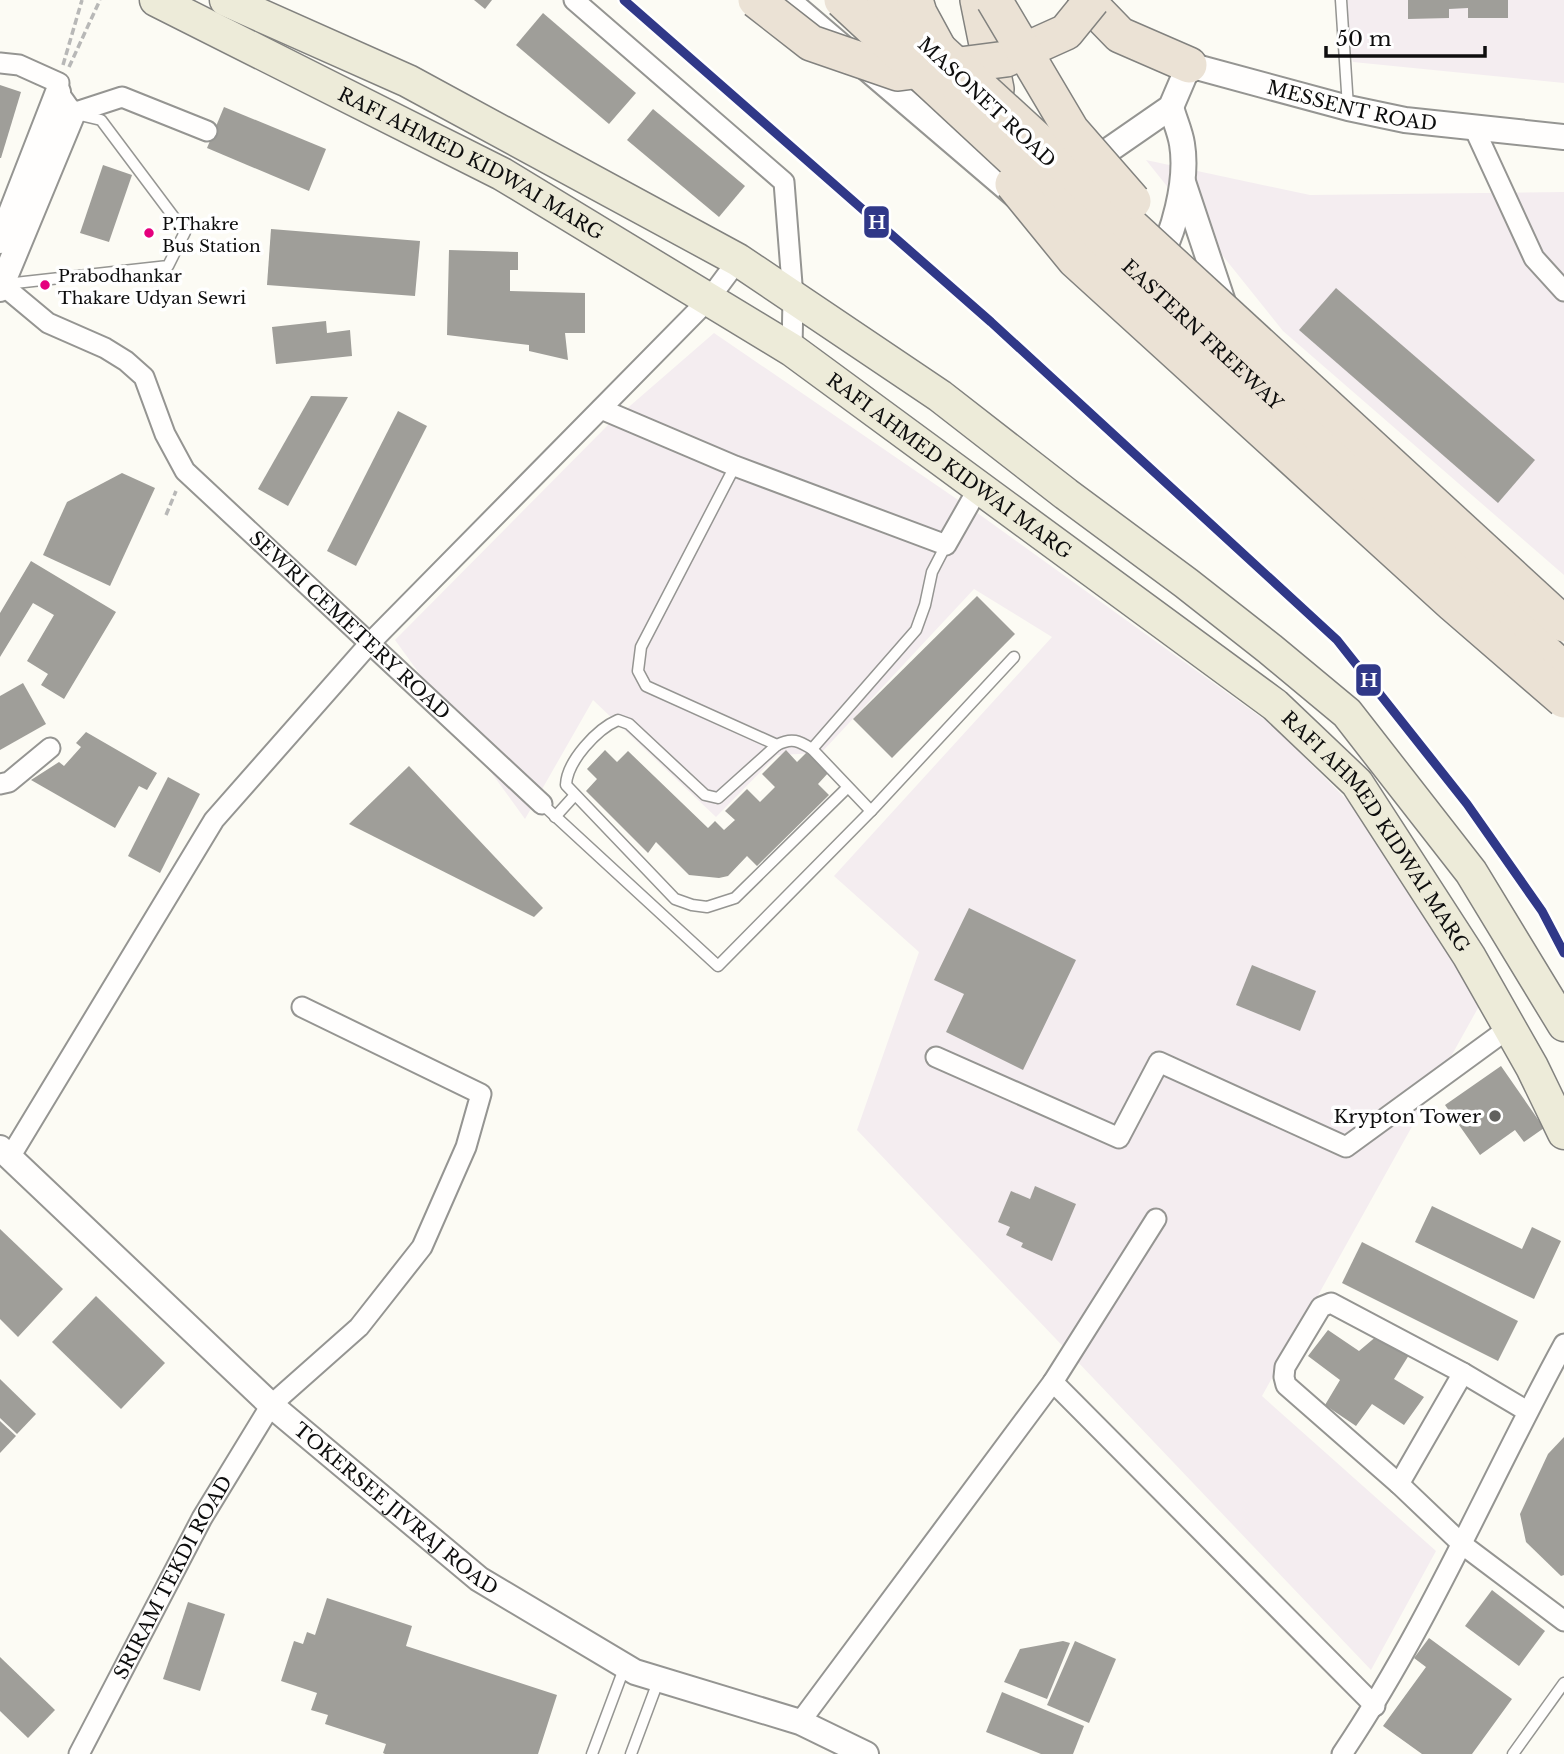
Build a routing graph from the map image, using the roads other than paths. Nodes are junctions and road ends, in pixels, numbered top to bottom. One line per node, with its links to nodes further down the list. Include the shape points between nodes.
1 (156, 0): 35 (main road, RAFI AHMED KIDWAI MARG, via 502,174)
2 (226, 0): 29 (main road, via 408,81)
3 (574, 0): 33 (street, via 784,182)
4 (756, 0): 13 (highway, bridge, via 811,43 898,74 1006,58 1066,32)
5 (787, 0): 27 (street)
6 (842, 0): 48 (highway, EASTERN FREEWAY, bridge)
7 (876, 0): 21 (street, MASONET ROAD)
8 (885, 0): 42 (highway, EASTERN FREEWAY, bridge)
9 (915, 0): 50 (highway, bridge, via 1007,176 1075,260)
10 (978, 0): 21 (highway)
11 (994, 0): 42 (highway, bridge, via 1071,130 1120,187 1410,470)
12 (1086, 0): 16 (highway, via 1120,35)
13 (1092, 0)
14 (1341, 0): 19 (lane)
15 (0, 63): 17 (street, via 19,65)
16 (1189, 65): 18 (street); 19 (street, MESSENT ROAD)
17 (59, 87): 20 (street); 28 (street)
18 (1171, 107): 25 (street, via 1182,145); 26 (street, via 1094,164)
19 (1348, 108): 22 (street, MESSENT ROAD)
20 (73, 113): 23 (street, via 122,97); 31 (street); 31 (lane, via 101,120 185,232 168,266)
21 (999, 113): 26 (street, MASONET ROAD)
22 (1474, 128): 24 (street, MESSENT ROAD); 32 (street, via 1534,258)
23 (207, 131)
24 (1564, 137)
25 (1182, 178): 30 (street, via 1175,218); 36 (street)
26 (1088, 196): 27 (street); 30 (street, MASONET ROAD)
27 (1055, 228): 34 (street)
28 (0, 241)
29 (738, 260): 33 (main road); 35 (street)
30 (1159, 261): 34 (street); 36 (street, MASONET ROAD)
31 (1, 285): 46 (street, SEWRI CEMETERY ROAD, via 48,323 105,348 144,377 165,434 185,471)
32 (1564, 291)
33 (793, 296): 37 (street); 39 (main road)
34 (1136, 296): 49 (street, via 1408,547)
35 (709, 299): 37 (main road, RAFI AHMED KIDWAI MARG); 38 (street)
36 (1231, 327): 45 (street, MASONET ROAD)
37 (792, 350): 41 (main road, RAFI AHMED KIDWAI MARG)
38 (601, 409): 40 (street); 46 (street)
39 (1002, 444): 41 (main road); 59 (main road, via 1186,583 1347,713)
40 (735, 466): 43 (street); 51 (lane, via 641,647 638,671 646,686)
41 (979, 487): 43 (street); 60 (main road, RAFI AHMED KIDWAI MARG, via 1275,705 1357,783)
42 (1441, 511): 44 (highway, EASTERN FREEWAY, bridge)
43 (946, 545): 53 (lane, via 932,572 916,630)
44 (1564, 624)
45 (1564, 632)
46 (370, 643): 57 (street, SEWRI CEMETERY ROAD); 66 (street, via 214,820)
47 (1014, 657): 58 (lane)
48 (1564, 670)
49 (1564, 678)
50 (1564, 700)
51 (777, 745): 53 (lane, via 789,739); 56 (lane, via 718,798 705,795 629,724 618,720 607,724 571,763 566,785)
52 (50, 748): 54 (street, via 9,782)
53 (812, 749): 55 (lane)
54 (0, 784)
55 (847, 788): 56 (lane, via 735,898 707,907 675,899); 58 (lane)
56 (574, 796): 57 (lane)
57 (549, 810): 58 (lane, SEWRI CEMETERY ROAD, via 718,966)
58 (871, 811)
59 (1471, 872): 60 (main road); 62 (main road)
60 (1430, 896): 63 (main road, RAFI AHMED KIDWAI MARG)
61 (302, 1007): 71 (street, SRIRAM TEKDI ROAD, via 481,1094 466,1147 422,1247 359,1327)
62 (1564, 1025)
63 (1509, 1028): 64 (street, via 1346,1147 1158,1062 1119,1138); 65 (main road, RAFI AHMED KIDWAI MARG)
64 (936, 1057)
65 (1564, 1133)
66 (5, 1152): 71 (street, TOKERSEE JIVRAJ ROAD)
67 (1156, 1219): 70 (street)
68 (1564, 1345): 72 (street)
69 (1462, 1373): 72 (street); 73 (street); 73 (street, via 1331,1303 1321,1307 1285,1367 1286,1384)
70 (1053, 1382): 79 (street); 80 (street)
71 (271, 1405): 76 (street, TOKERSEE JIVRAJ ROAD, via 479,1579); 81 (street, SRIRAM TEKDI ROAD, via 202,1518)
72 (1527, 1411): 74 (street)
73 (1399, 1484): 74 (street)
74 (1462, 1545): 75 (street); 79 (street)
75 (1561, 1615)
76 (625, 1666): 77 (street, TOKERSEE JIVRAJ ROAD); 82 (lane)
77 (659, 1677): 80 (street, TOKERSEE JIVRAJ ROAD); 83 (lane)
78 (1564, 1684): 86 (lane)
79 (1375, 1706): 85 (street)
80 (800, 1722): 84 (street, TOKERSEE JIVRAJ ROAD)
81 (79, 1754)
82 (592, 1754)
83 (631, 1754)
84 (866, 1754)
85 (1342, 1754)
86 (1513, 1754)

